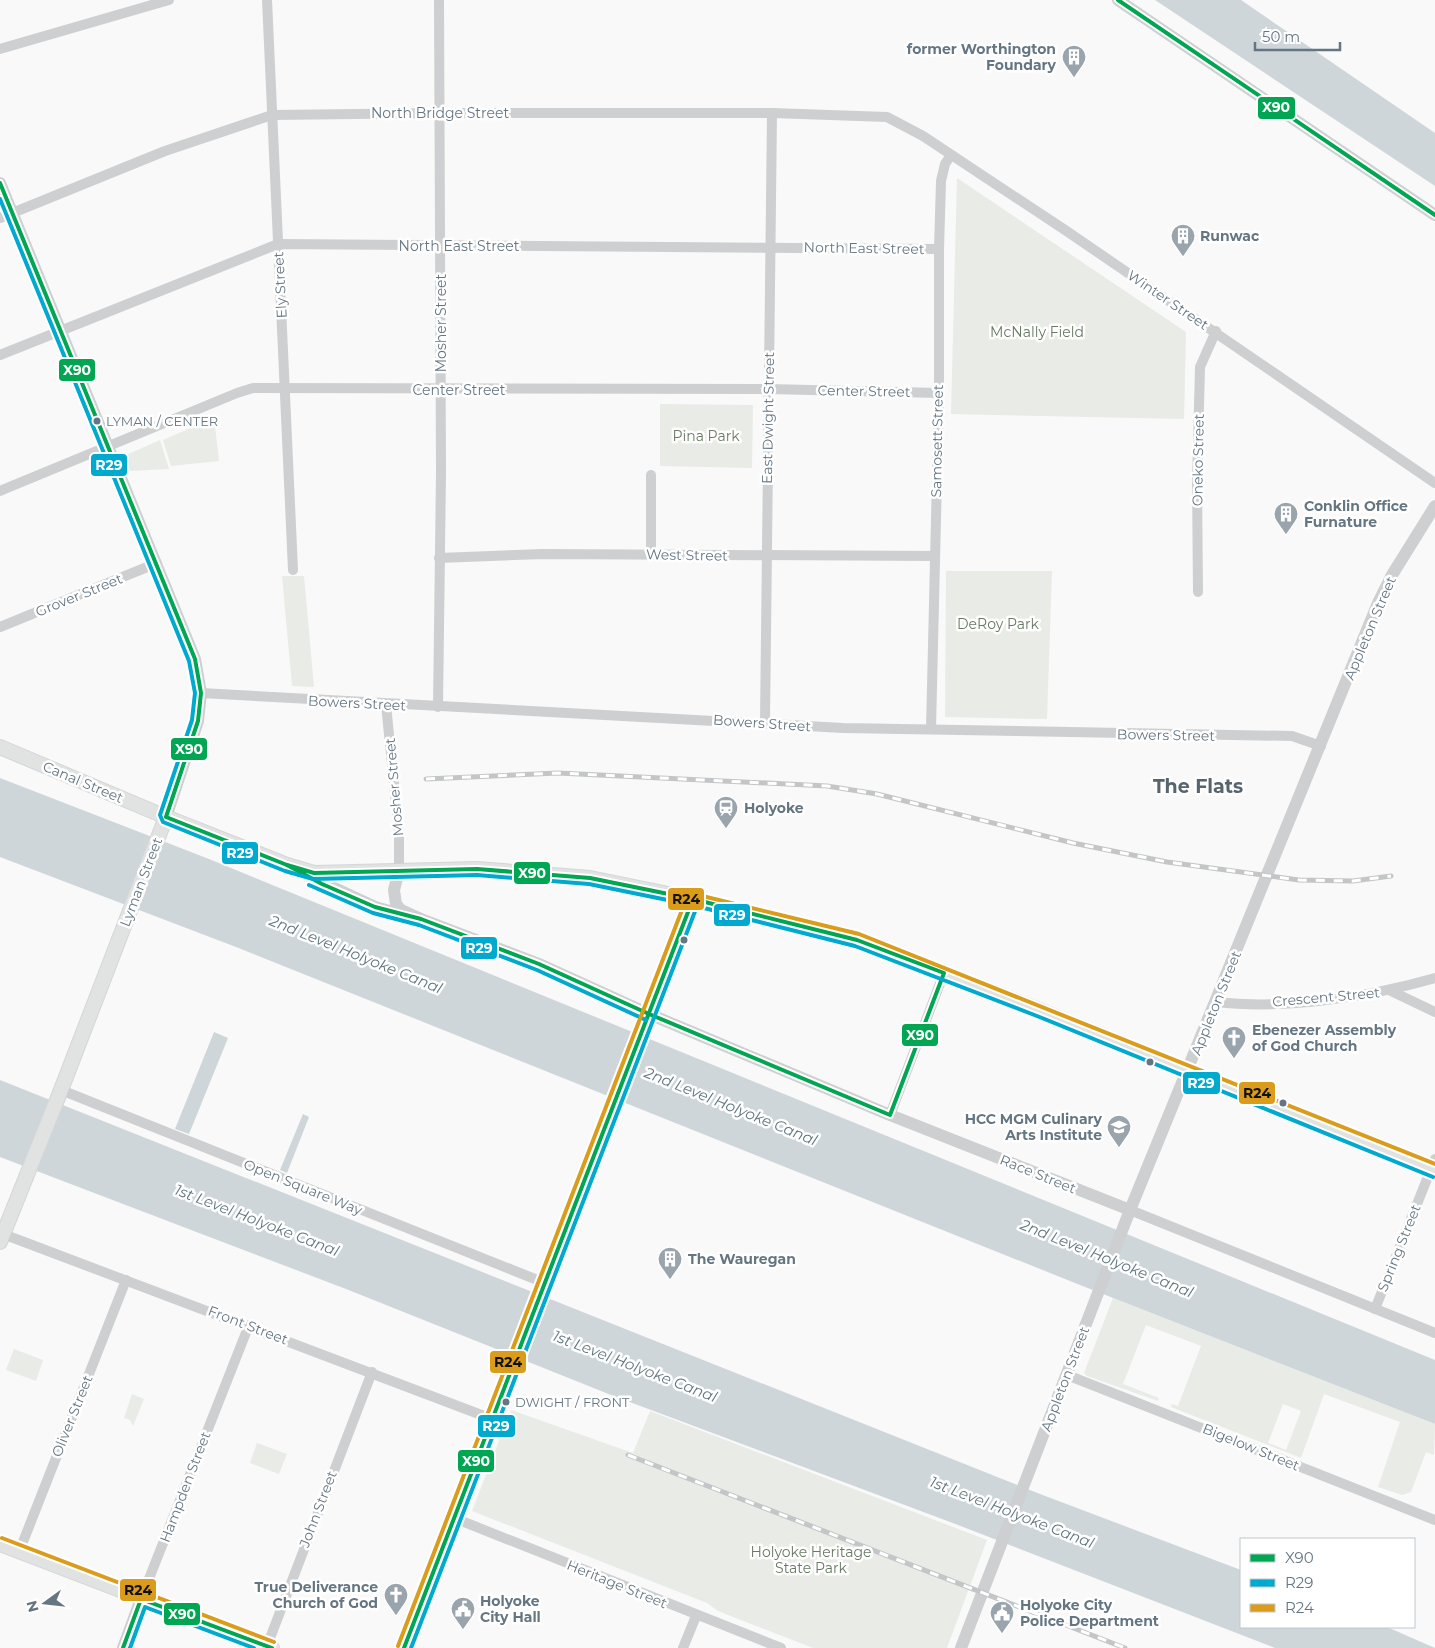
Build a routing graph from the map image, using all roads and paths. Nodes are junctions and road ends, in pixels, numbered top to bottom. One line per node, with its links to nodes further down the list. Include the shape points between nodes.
1 (169, 0): 5 (street)
2 (267, 0): 8 (street, Ely Street)
3 (439, 0): 6 (street, Mosher Street)
4 (1118, 0): 13 (street)
5 (0, 49)
6 (441, 113): 7 (street, North Bridge Street); 8 (street, North Bridge Street); 16 (street, Mosher Street)
7 (772, 113): 9 (street, North Bridge Street, via 864,115); 17 (street, East Dwight Street)
8 (272, 115): 12 (street, North Bridge Street, via 165,151); 15 (street, Ely Street)
9 (899, 121): 10 (street, Winter Street)
10 (951, 155): 18 (street, Samosett Street, via 941,181); 20 (street, Winter Street)
11 (0, 183): 12 (street, Lyman Street)
12 (12, 213): 14 (street, North Bridge Street); 19 (street, Lyman Street)
13 (1435, 214)
14 (0, 218)
15 (278, 244): 16 (street, North East Street); 19 (street, North East Street); 22 (street, Ely Street)
16 (441, 246): 17 (street, North East Street); 24 (street, Mosher Street)
17 (770, 247): 18 (street, North East Street); 23 (street, East Dwight Street)
18 (939, 250): 25 (street, Samosett Street)
19 (61, 330): 21 (street, North East Street); 26 (street, Lyman Street)
20 (1216, 331): 28 (street, Winter Street); 37 (street, Oneko Street, via 1200,367)
21 (0, 355)
22 (284, 388): 24 (street, Center Street); 26 (street, Center Street, via 253,388 237,393); 36 (street, Ely Street)
23 (768, 389): 24 (street, Center Street); 25 (street, Center Street); 32 (street, East Dwight Street)
24 (440, 390): 34 (street, Mosher Street)
25 (939, 393): 33 (street, Samosett Street)
26 (109, 447): 29 (street, Center Street); 35 (street, Lyman Street)
27 (651, 475): 31 (street)
28 (1435, 483)
29 (0, 491)
30 (1435, 506): 44 (street, Appleton Street, via 1378,603)
31 (651, 554): 32 (street, West Street); 34 (street, West Street)
32 (766, 556): 33 (street, West Street); 42 (street, East Dwight Street)
33 (935, 556): 43 (street, Samosett Street)
34 (439, 558): 41 (street, Mosher Street)
35 (157, 563): 38 (street, Grover Street); 39 (street, Lyman Street, via 195,659)
36 (293, 570)
37 (1198, 592)
38 (0, 627)
39 (201, 693): 40 (street, Bowers Street); 46 (street, Lyman Street, via 192,743)
40 (386, 705): 41 (street, Bowers Street); 48 (street, Mosher Street, via 399,832)
41 (438, 707): 42 (street, Bowers Street)
42 (764, 722): 43 (street, Bowers Street, via 843,728)
43 (931, 729): 44 (street, Bowers Street, via 1292,736)
44 (1322, 746): 54 (street, Appleton Street)
45 (0, 747): 46 (main road, Canal Street)
46 (166, 817): 47 (main road, Canal Street); 58 (main road, Lyman Street)
47 (287, 865): 48 (main road, Canal Street, via 323,874); 50 (street, Race Street, via 375,907)
48 (399, 870): 49 (main road, Canal Street, via 477,869 563,875 623,883); 50 (street, Race Street, via 394,890 396,904 401,910)
49 (694, 899): 51 (main road, Canal Street, via 857,940); 56 (street)
50 (421, 919): 56 (street, Race Street, via 539,964)
51 (944, 973): 57 (main road, Canal Street); 59 (street)
52 (1435, 978): 53 (street, Crescent Street)
53 (1391, 991): 54 (street, Crescent Street, via 1298,1001); 55 (street)
54 (1216, 1002): 57 (street, Appleton Street)
55 (1435, 1012)
56 (649, 1014): 59 (street, Race Street); 64 (street)
57 (1187, 1072): 60 (main road, Canal Street); 61 (street, Appleton Street)
58 (59, 1095): 62 (main road, Lyman Street); 64 (street, Open Square Way)
59 (890, 1115): 61 (street, Race Street)
60 (1434, 1166): 65 (street, Spring Street)
61 (1130, 1210): 65 (street, Race Street); 69 (street, Appleton Street)
62 (2, 1238): 63 (street, Front Street)
63 (126, 1280): 66 (street, Front Street); 74 (street, Oliver Street)
64 (544, 1286): 70 (street)
65 (1375, 1309): 67 (street, Race Street)
66 (249, 1326): 68 (street, Front Street); 75 (street, Hampden Street)
67 (1435, 1334)
68 (372, 1372): 70 (street, Front Street); 77 (street, John Street)
69 (1067, 1375): 72 (street, Bigelow Street); 82 (street, Appleton Street)
70 (492, 1419): 71 (street)
71 (454, 1518): 76 (street, Heritage Street); 79 (street)
72 (1435, 1520)
73 (0, 1544): 74 (main road)
74 (19, 1552): 75 (main road)
75 (141, 1599): 77 (main road); 78 (street, Hampden Street)
76 (696, 1616): 80 (street); 81 (street, Heritage Street)
77 (269, 1647)
78 (123, 1648)
79 (404, 1648)
80 (683, 1648)
81 (781, 1648)
82 (961, 1648)

